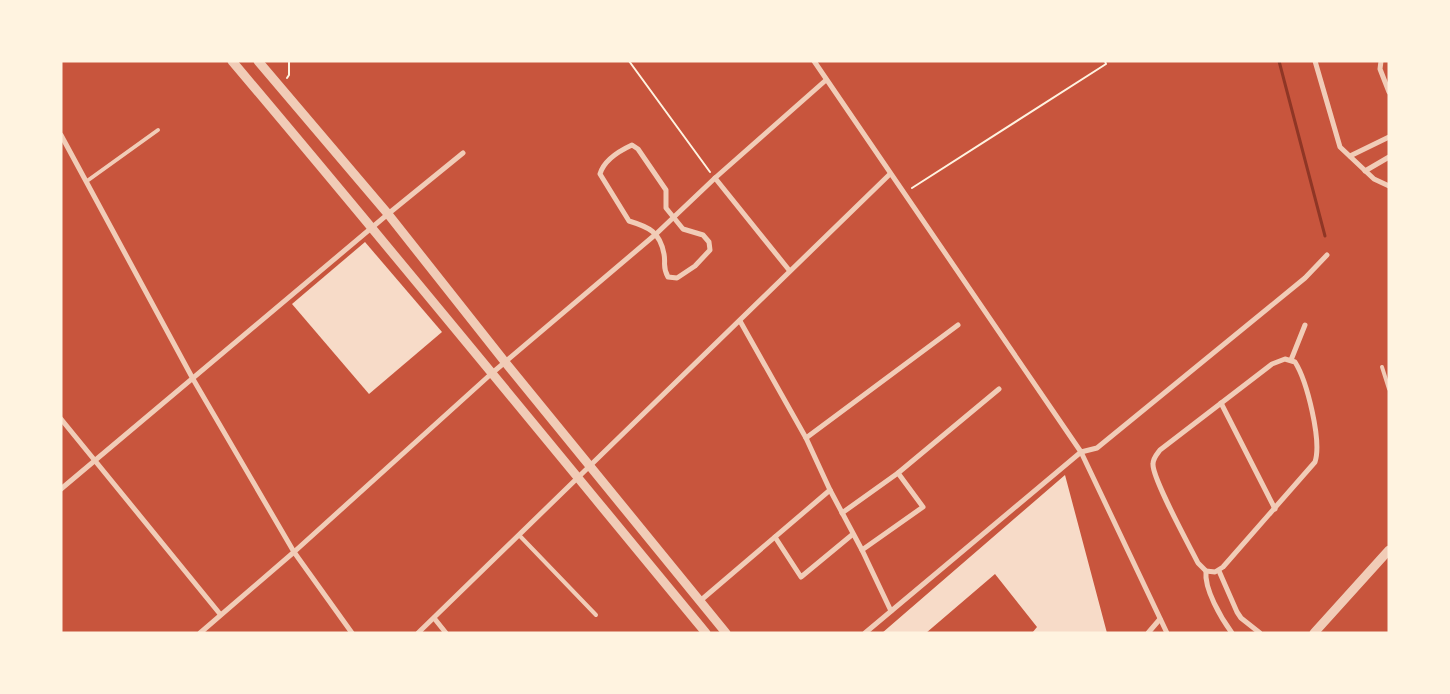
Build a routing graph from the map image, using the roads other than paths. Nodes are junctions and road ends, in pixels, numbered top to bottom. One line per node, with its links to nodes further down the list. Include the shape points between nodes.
1 (232, 61): 21 (street)
2 (258, 61): 19 (street)
3 (814, 61): 6 (street)
4 (1315, 61): 12 (street, via 1340,147)
5 (1381, 61): 7 (street, via 1380,69)
6 (826, 80): 15 (street); 16 (street)
7 (1389, 92)
8 (158, 130): 17 (lane)
9 (61, 135): 17 (street)
10 (1389, 137): 12 (street)
11 (463, 154): 19 (street)
12 (1350, 156): 14 (street)
13 (1389, 157): 14 (street)
14 (1365, 171): 18 (street)
15 (890, 174): 24 (street); 38 (street)
16 (715, 178): 20 (street); 24 (street)
17 (87, 180): 32 (street)
18 (1389, 186)
19 (388, 214): 21 (street); 29 (street)
20 (673, 218): 22 (street); 22 (street, via 683,229 703,235 709,242 710,250 695,266 677,278 668,277 663,269 664,254); 22 (street, via 666,208 666,190 638,149 632,145 602,166 600,174 629,221 647,226)
21 (372, 228): 31 (street); 32 (street)
22 (656, 234): 29 (street)
23 (1327, 255): 38 (street, via 1305,278 1096,448)
24 (789, 270): 25 (street)
25 (740, 321): 37 (street); 40 (street)
26 (958, 325): 37 (street)
27 (1305, 325): 28 (street)
28 (1291, 360): 35 (street, via 1278,361); 45 (street, via 1304,378 1317,438 1317,455 1311,468)
29 (505, 362): 31 (street); 40 (street)
30 (1382, 367): 34 (lane)
31 (491, 374): 42 (street); 52 (street)
32 (193, 378): 39 (street); 52 (street)
33 (999, 389): 41 (street)
34 (1389, 389)
35 (1221, 403): 45 (street); 53 (street, via 1160,450 1153,463 1157,480 1198,563)
36 (61, 419): 39 (street)
37 (806, 438): 44 (street)
38 (1081, 452): 56 (street); 60 (street)
39 (95, 461): 43 (street); 57 (street)
40 (589, 466): 42 (street); 55 (street)
41 (898, 473): 46 (street); 50 (street, via 923,507)
42 (578, 478): 48 (street); 65 (street)
43 (61, 489)
44 (830, 490): 46 (street); 49 (street)
45 (1275, 509): 54 (street)
46 (842, 513): 47 (street)
47 (853, 534): 49 (street, via 801,577); 50 (street)
48 (519, 535): 58 (lane); 59 (street)
49 (775, 537): 55 (street)
50 (862, 550): 56 (street)
51 (1389, 550): 72 (street)
52 (294, 552): 57 (street); 62 (street)
53 (1206, 571): 54 (street); 70 (street, via 1208,586)
54 (1218, 571): 71 (street, via 1241,618)
55 (700, 601): 66 (street)
56 (890, 611): 67 (street)
57 (220, 614): 61 (street)
58 (596, 615)
59 (434, 618): 63 (street); 64 (street)
60 (1160, 619): 68 (street); 69 (street)
61 (200, 633)
62 (352, 633)
63 (418, 633)
64 (446, 633)
65 (706, 633)
66 (726, 633)
67 (865, 633)
68 (1148, 633)
69 (1167, 633)
70 (1232, 633)
71 (1260, 633)
72 (1314, 633)

